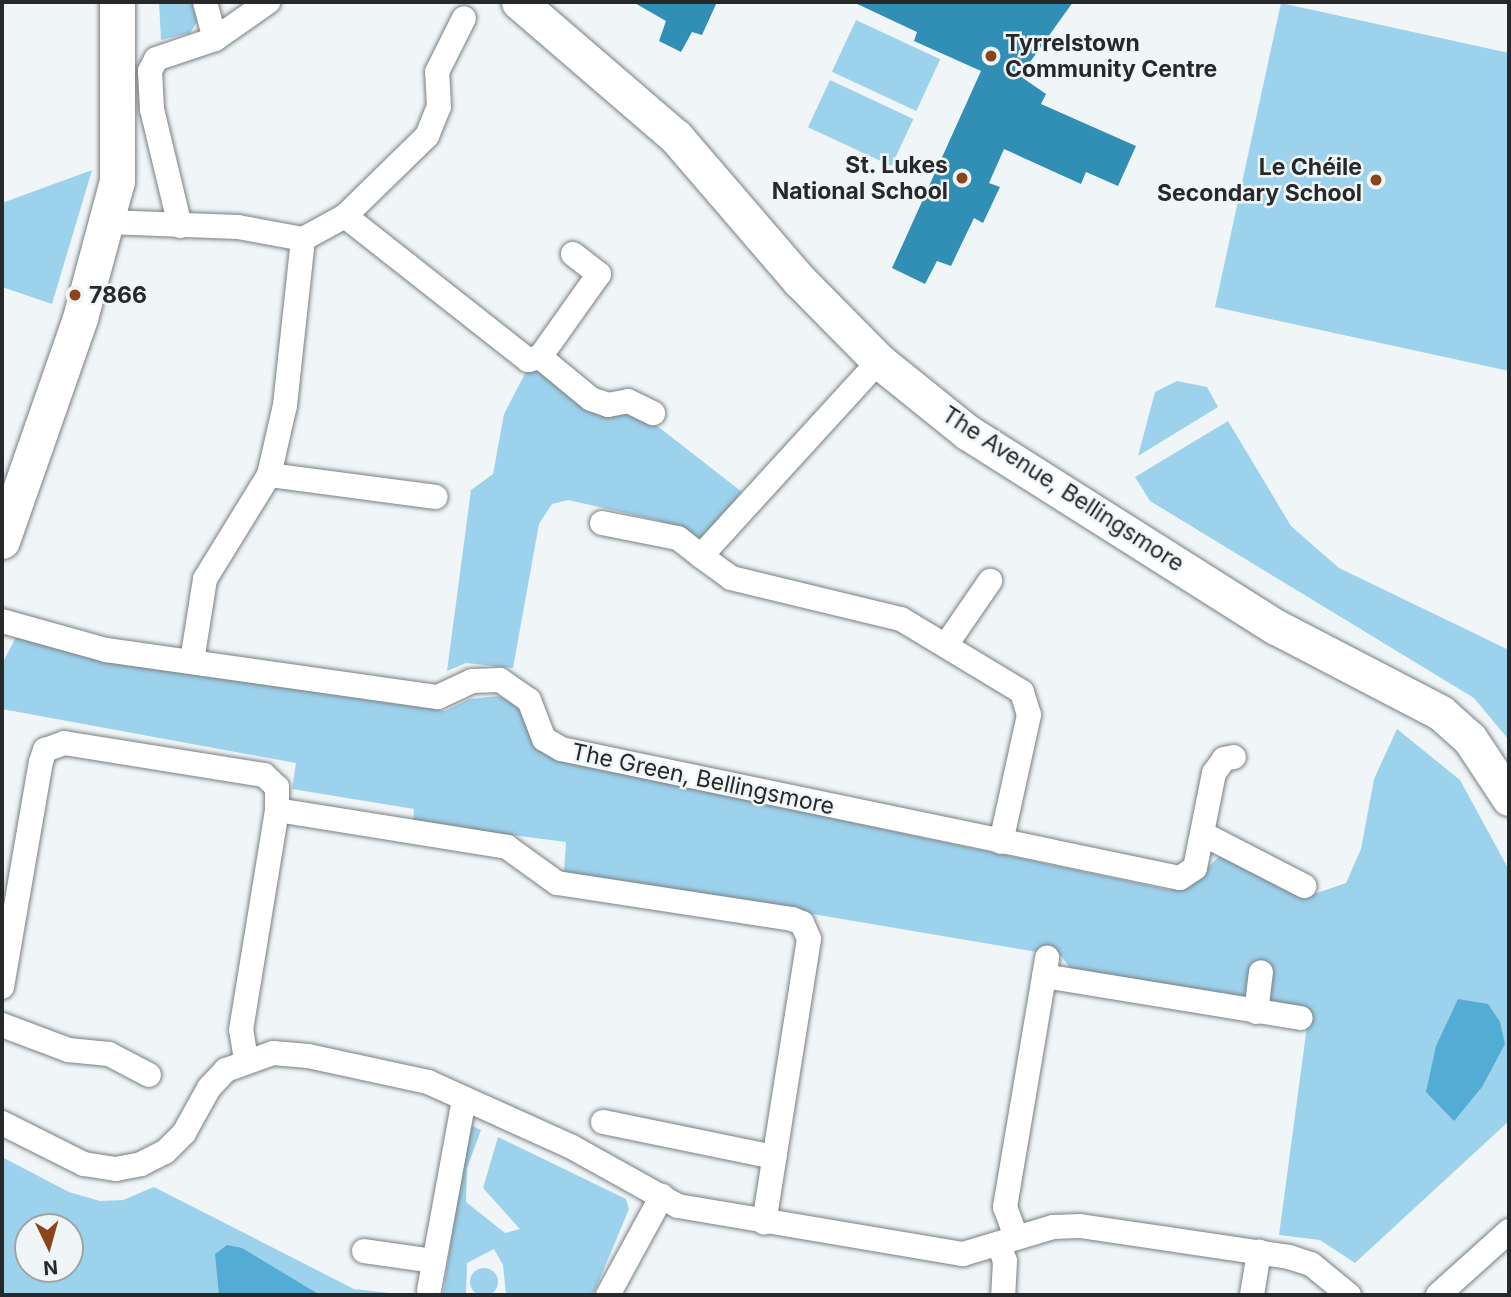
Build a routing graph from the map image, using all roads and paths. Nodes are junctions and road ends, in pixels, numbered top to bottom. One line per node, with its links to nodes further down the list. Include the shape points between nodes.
1 (205, 2): 6 (street)
2 (268, 2): 6 (street)
3 (519, 2): 13 (street, The Avenue, Bellingsmore, via 676,137 799,280)
4 (115, 4): 8 (street, via 120,155)
5 (464, 18): 7 (street, via 437,72 439,107 427,136)
6 (215, 39): 9 (street, via 156,59 150,71 152,109)
7 (345, 216): 10 (street); 12 (street, via 528,360)
8 (107, 222): 9 (street); 18 (street, via 80,318)
9 (180, 226): 10 (street, via 238,227)
10 (303, 239): 15 (street, via 285,405)
11 (573, 254): 12 (street, via 599,274)
12 (540, 357): 14 (street, via 592,399 608,405 628,401)
13 (879, 361): 19 (street); 25 (street, The Avenue, Bellingsmore, via 967,432 1276,627 1441,713 1470,739)
14 (653, 413)
15 (269, 475): 16 (street); 23 (street, via 205,579)
16 (436, 496)
17 (601, 523): 19 (street, via 678,538)
18 (2, 541)
19 (701, 556): 22 (street, via 731,578 881,612)
20 (990, 581): 22 (street)
21 (2, 621): 23 (street, The Green, Bellingsmore, via 106,650)
22 (946, 645): 28 (street, via 1022,692 1027,704)
23 (192, 661): 28 (street, The Green, Bellingsmore, via 438,697 472,681 500,680 529,700 544,739 561,749)
24 (1234, 757): 27 (street, The Green, Bellingsmore, via 1224,759 1214,773)
25 (1509, 798)
26 (277, 810): 30 (street, via 277,787 264,775 54,744 41,762); 36 (street, via 241,1030); 41 (street, via 507,847 558,883 802,923 809,939)
27 (1203, 834): 28 (street, The Green, Bellingsmore, via 1195,868 1180,878); 29 (street)
28 (1001, 842)
29 (1304, 886)
30 (7, 930): 32 (street)
31 (1261, 972): 33 (street)
32 (2, 987)
33 (1256, 1012): 34 (street); 45 (street, via 1045,967 1005,1208)
34 (1301, 1018)
35 (2, 1025): 37 (street, via 68,1050 109,1054)
36 (246, 1060): 38 (street, via 273,1053 360,1065 428,1082); 40 (street, via 209,1088 184,1133 165,1152 141,1164 116,1169 84,1164)
37 (149, 1075)
38 (464, 1099): 42 (street, via 572,1147); 48 (street)
39 (603, 1122): 41 (street)
40 (2, 1123)
41 (774, 1157): 43 (street)
42 (662, 1196): 43 (street, via 678,1206); 50 (street)
43 (764, 1222): 45 (street, via 963,1254)
44 (1509, 1231): 54 (street)
45 (1007, 1241): 47 (street, via 1053,1227 1080,1226); 51 (street)
46 (364, 1251): 48 (street)
47 (1259, 1252): 52 (street); 53 (street, via 1311,1265)
48 (433, 1261): 49 (street)
49 (429, 1290)
50 (608, 1295)
51 (1003, 1295)
52 (1252, 1295)
53 (1349, 1295)
54 (1438, 1295)

